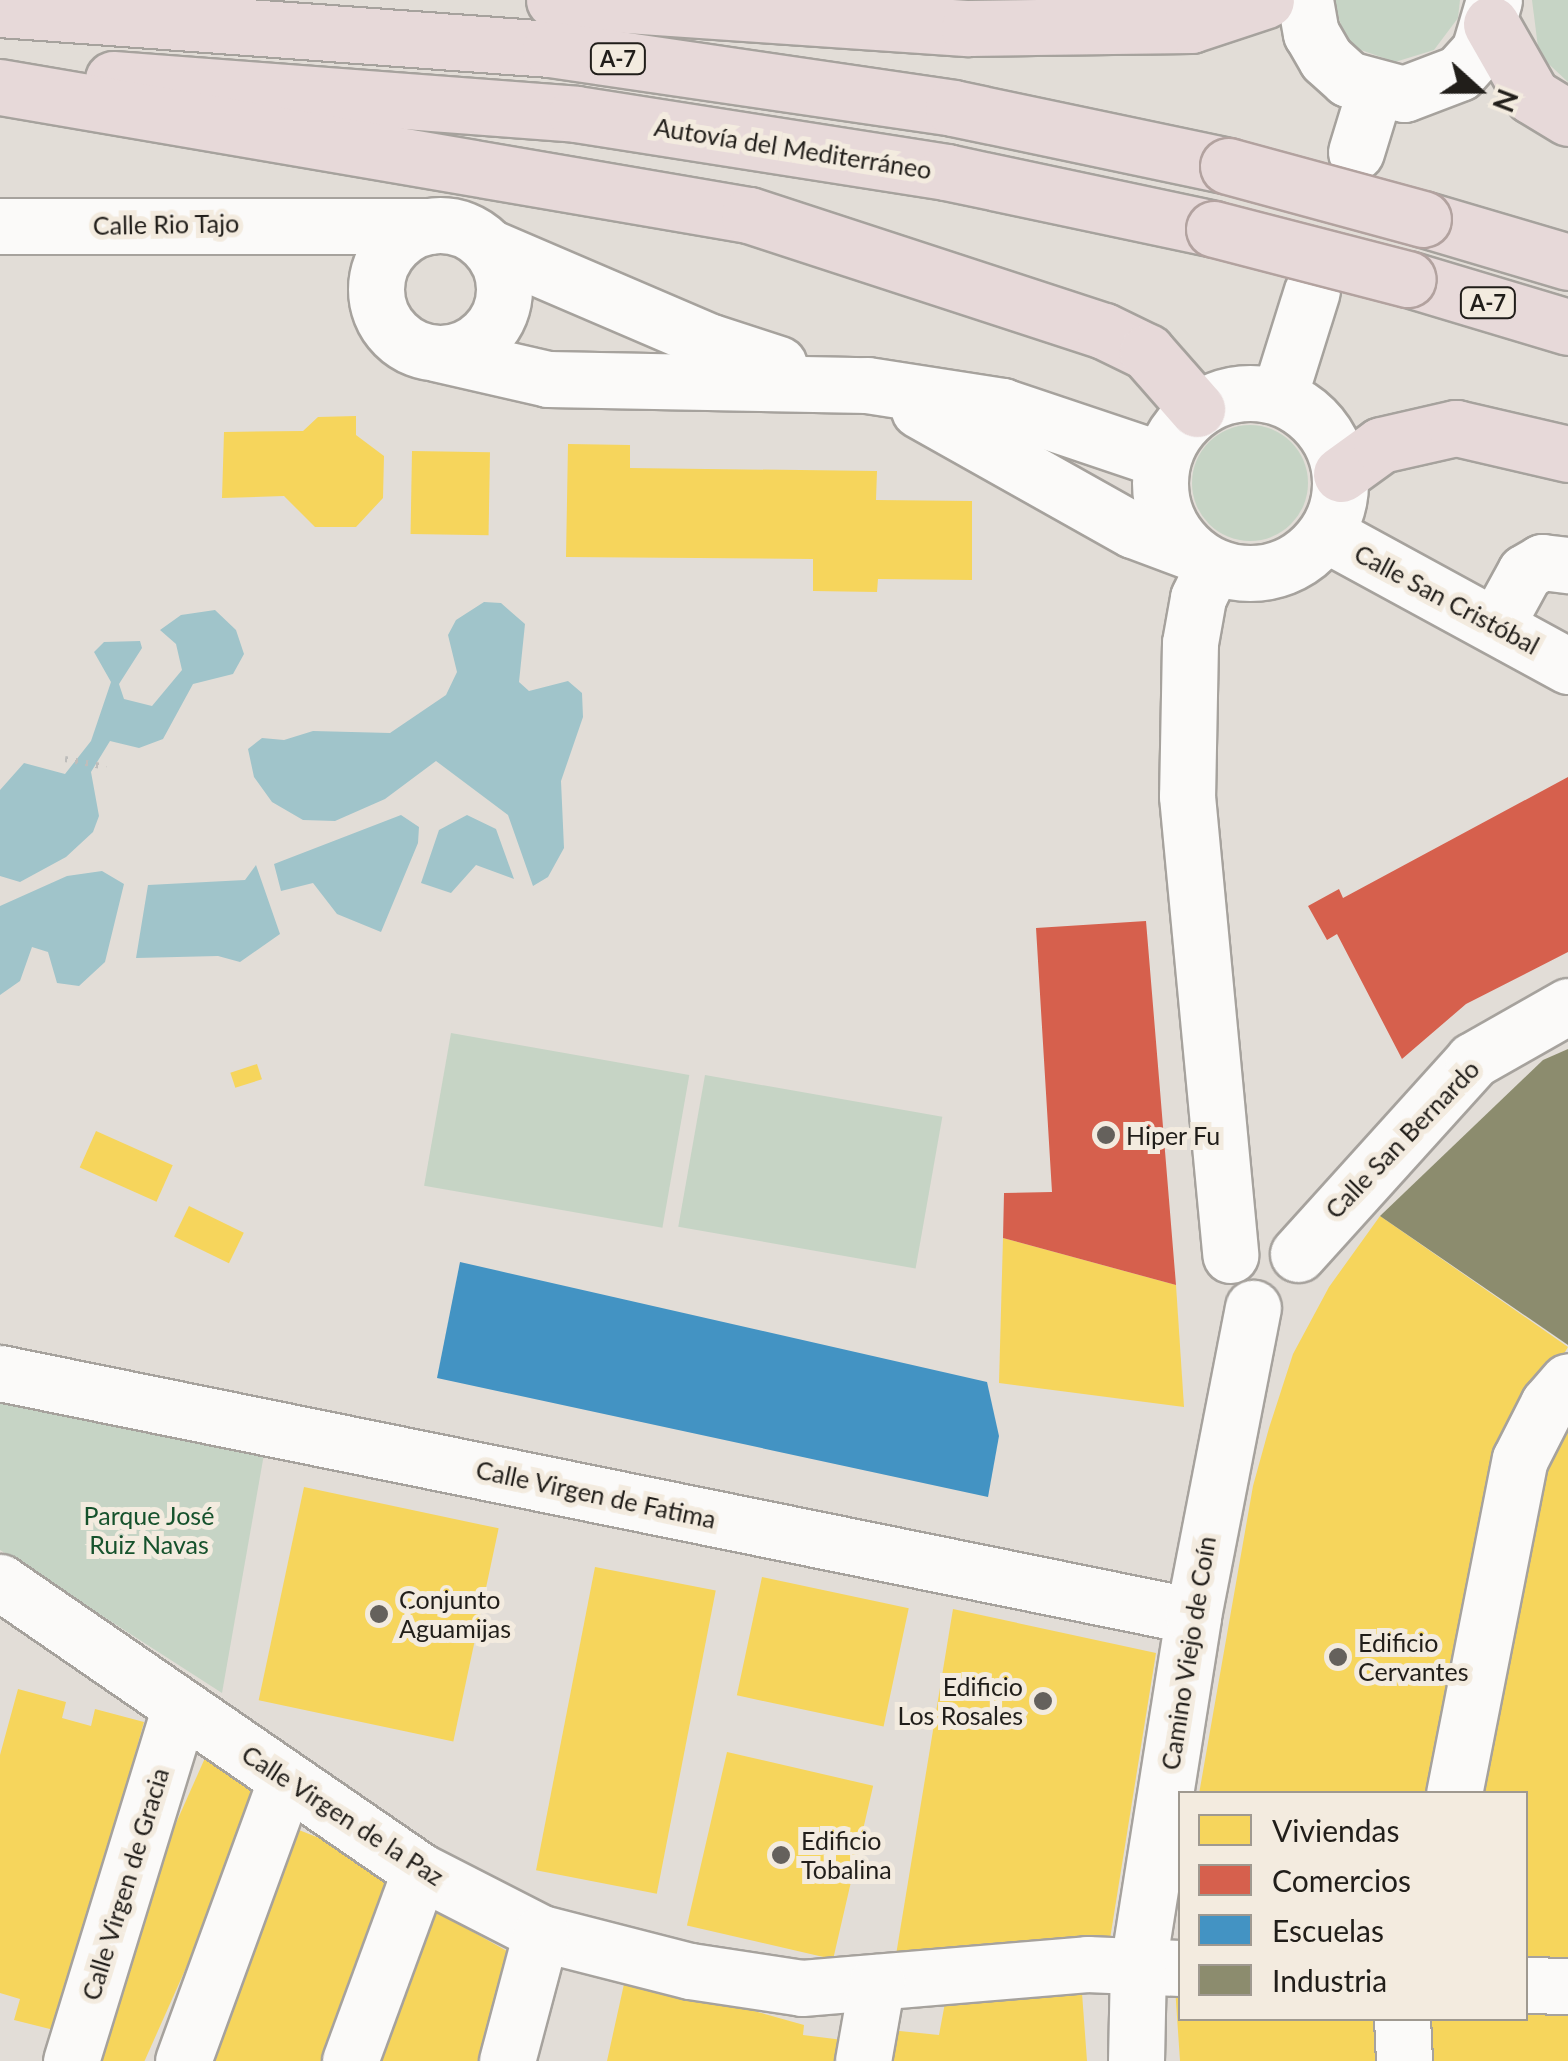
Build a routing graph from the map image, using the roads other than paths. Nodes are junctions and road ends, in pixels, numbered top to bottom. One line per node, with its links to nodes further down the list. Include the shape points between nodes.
1 (554, 0): 2 (highway, via 969,28 1191,25)
2 (1266, 0)
3 (1305, 0): 8 (street, via 1311,33 1326,59)
4 (0, 9): 15 (highway, A-7, bridge, via 550,49 953,108 1228,166)
5 (1493, 12): 8 (street, via 1469,62 1434,87 1404,94); 9 (highway, via 1532,96)
6 (0, 74): 18 (highway, Autovía del Mediterráneo / A-7, bridge, via 215,82 576,114 946,172 1214,229)
7 (0, 87): 22 (highway, via 749,214 1104,330 1147,352)
8 (1375, 90): 10 (street)
9 (1568, 118)
10 (1356, 152)
11 (332, 222): 12 (street, Calle Rio Tajo); 13 (street, Calle Rio Tajo); 16 (street)
12 (0, 226)
13 (430, 226): 14 (street, via 472,233); 16 (street, via 392,248)
14 (489, 247): 19 (street, via 505,287 502,309 478,342); 20 (street, via 710,342)
15 (1568, 262)
16 (376, 287): 19 (street, via 387,325 401,340)
17 (1312, 291): 21 (street)
18 (1568, 327)
19 (439, 354): 20 (street, via 548,379)
20 (851, 383): 24 (street, via 1002,406); 27 (street, via 990,445 1132,530)
21 (1279, 396): 22 (street, via 1223,396); 25 (street, via 1321,426)
22 (1197, 409): 24 (street)
23 (1568, 454): 25 (highway, via 1456,428 1381,444)
24 (1162, 460): 27 (street, via 1163,509)
25 (1341, 474): 26 (street)
26 (1326, 534): 27 (street, via 1304,557 1276,571 1244,574); 29 (street, Calle San Cristóbal)
27 (1201, 558): 33 (street, via 1190,643 1187,796)
28 (1568, 565): 29 (street, via 1542,562 1524,572)
29 (1496, 625): 30 (street, Calle San Cristóbal)
30 (1568, 666)
31 (1568, 1006): 32 (street, Calle San Bernardo, via 1473,1060)
32 (1298, 1254): 33 (street, via 1270,1234 1246,1237); 34 (street, via 1302,1277 1290,1299)
33 (1230, 1255): 34 (street, via 1227,1280)
34 (1253, 1308): 38 (street, Camino Viejo de Coín)
35 (0, 1373): 38 (street, Calle Virgen de Fatima)
36 (1568, 1381): 41 (street, via 1520,1459)
37 (0, 1582): 39 (street, Calle Virgen de la Paz)
38 (1193, 1616): 44 (street, Camino Viejo de Coín)
39 (180, 1706): 40 (street, Calle Virgen de la Paz); 49 (street, Calle Virgen de Gracia)
40 (286, 1779): 42 (street, Calle Virgen de la Paz); 50 (street)
41 (1455, 1791)
42 (420, 1870): 43 (street, Calle Virgen de la Paz); 51 (street)
43 (541, 1934): 45 (street, Calle Virgen de la Paz, via 654,1964 802,1988); 52 (street)
44 (1159, 1966): 45 (street, Calle Virgen de la Paz); 54 (street, Camino Viejo de Coín)
45 (877, 1982): 53 (street)
46 (1528, 1985): 47 (street)
47 (1568, 1986)
48 (1402, 2021): 55 (street)
49 (70, 2061)
50 (183, 2061)
51 (350, 2061)
52 (507, 2061)
53 (862, 2061)
54 (1136, 2061)
55 (1404, 2061)

